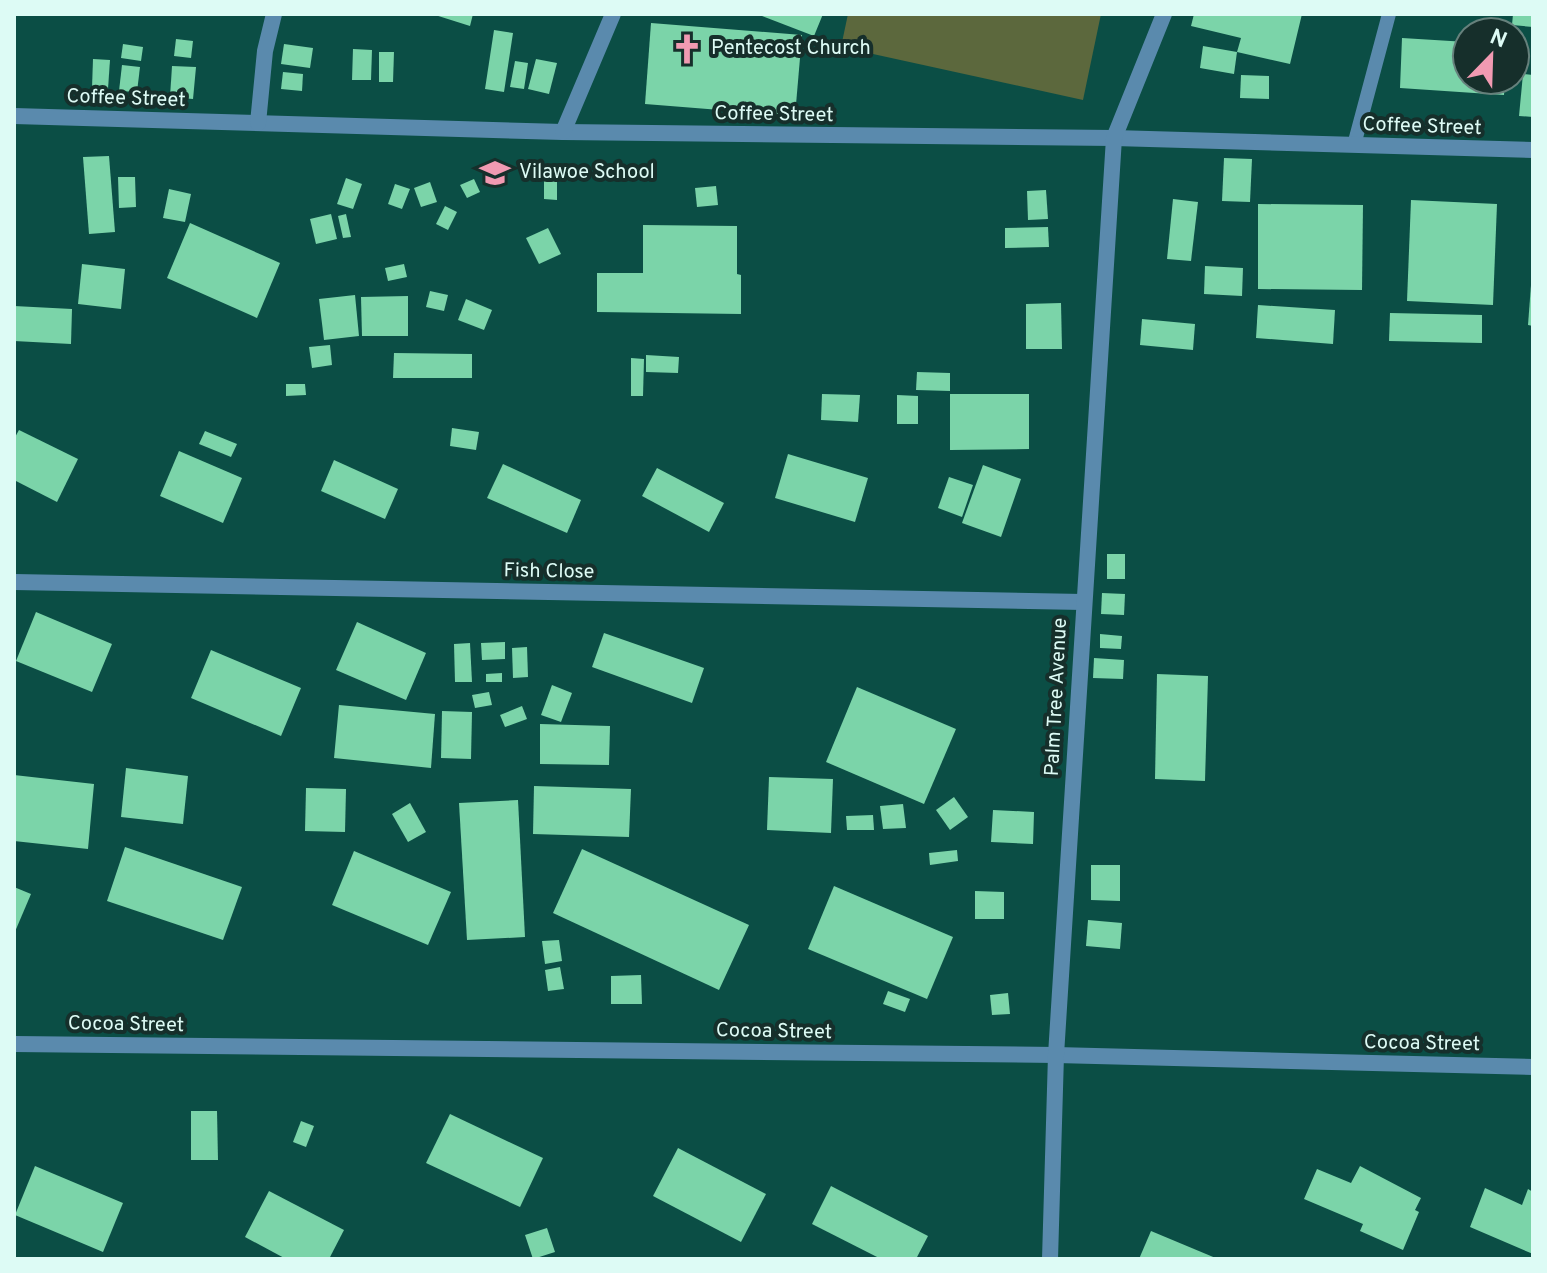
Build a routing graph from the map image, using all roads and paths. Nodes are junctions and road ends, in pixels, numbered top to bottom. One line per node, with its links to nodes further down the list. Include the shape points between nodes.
1 (274, 14): 6 (street)
2 (613, 14): 7 (street)
3 (1164, 14): 8 (street, Palm Tree Avenue)
4 (1389, 14): 9 (lane)
5 (14, 116): 6 (street, Coffee Street)
6 (258, 123): 7 (street, Coffee Street)
7 (563, 132): 8 (street, Coffee Street)
8 (1114, 138): 9 (street, Coffee Street); 12 (street, Palm Tree Avenue)
9 (1354, 145): 10 (street, Coffee Street)
10 (1533, 150)
11 (14, 582): 12 (street, Fish Close)
12 (1083, 602): 14 (street, Palm Tree Avenue)
13 (14, 1044): 14 (street, Cocoa Street)
14 (1056, 1055): 15 (street, Cocoa Street); 16 (street, Palm Tree Avenue)
15 (1533, 1067)
16 (1050, 1259)

